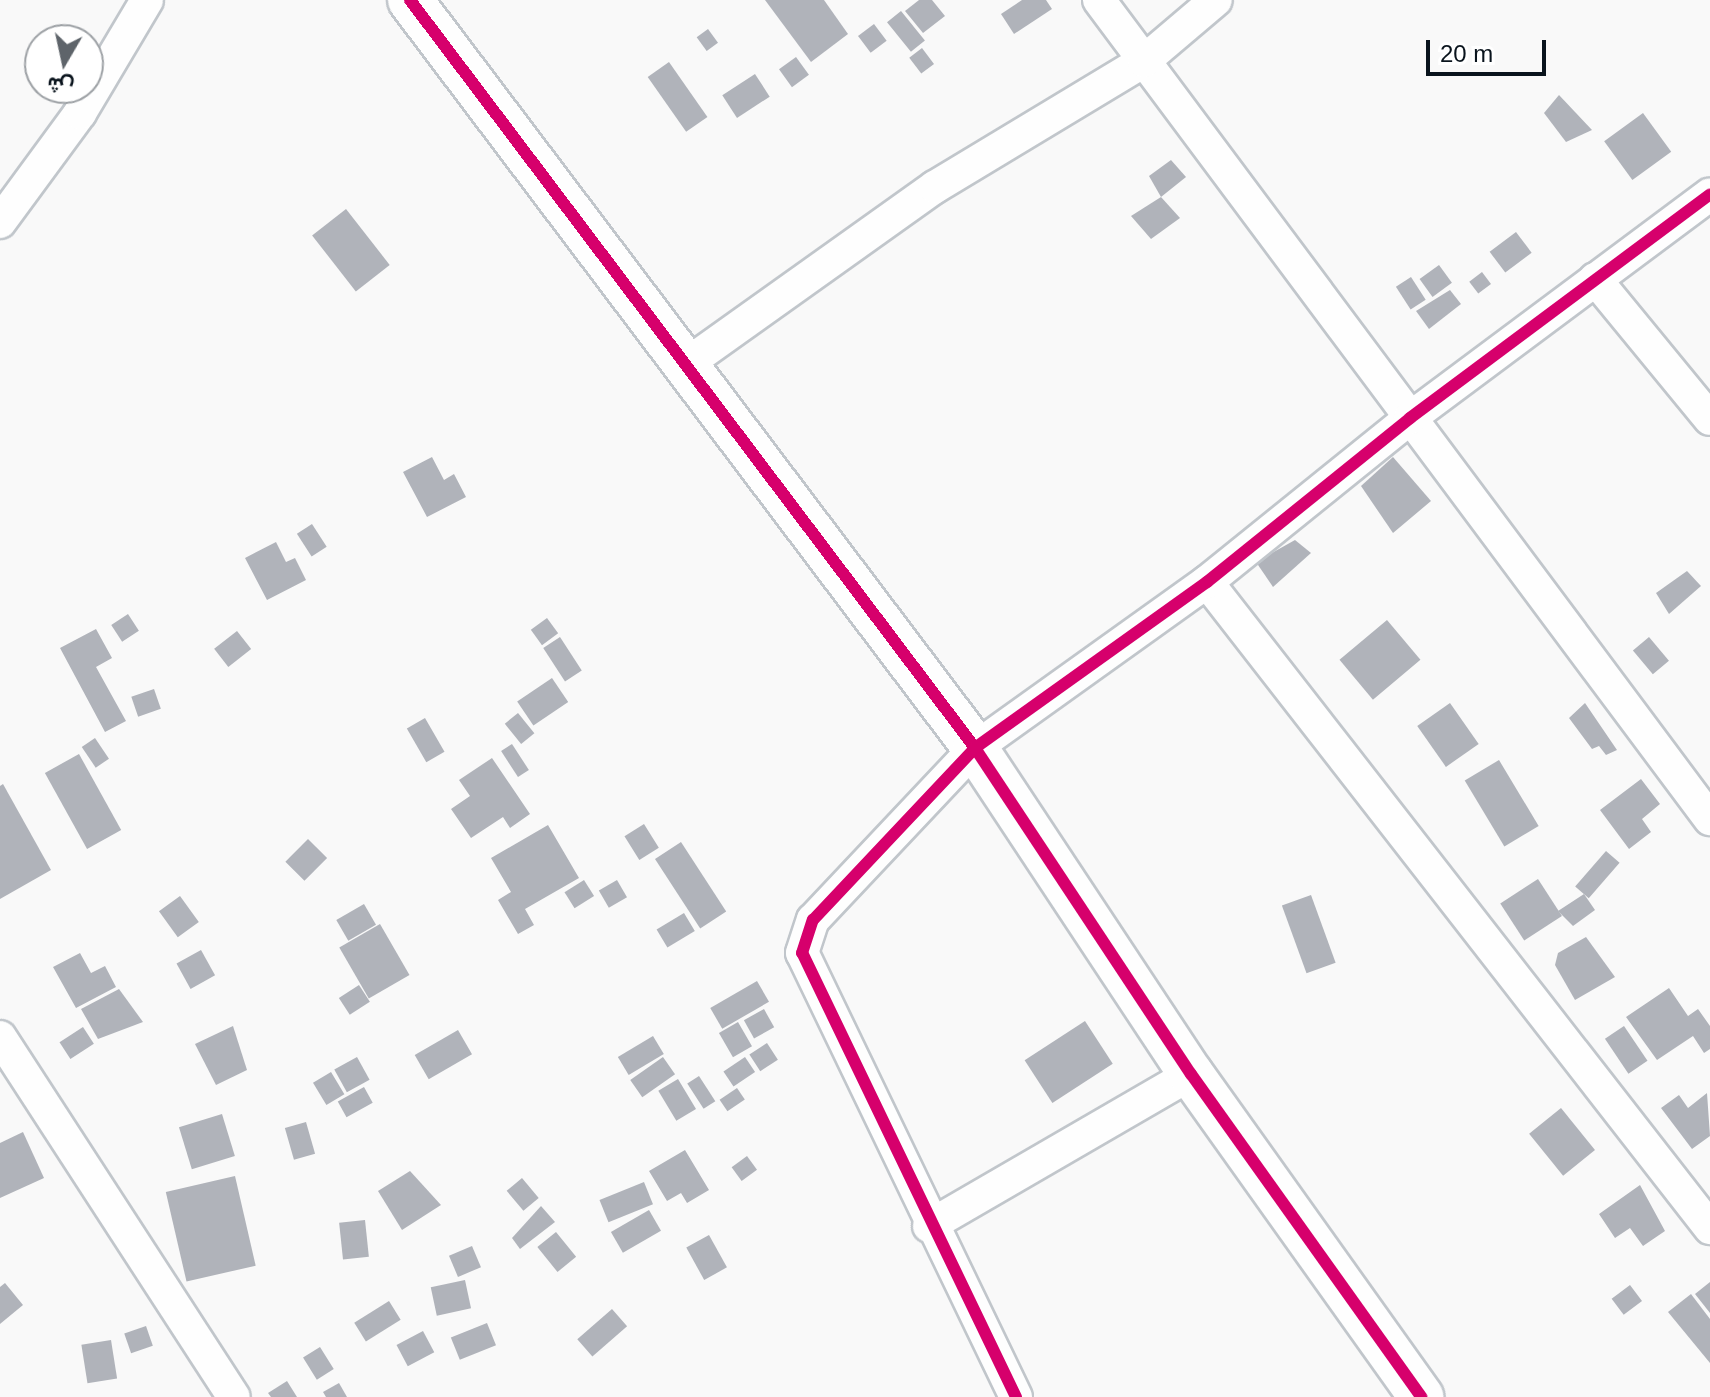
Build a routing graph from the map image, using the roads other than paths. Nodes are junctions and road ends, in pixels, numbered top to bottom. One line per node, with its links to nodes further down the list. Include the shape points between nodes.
1 (147, 0): 7 (street, via 80,113)
2 (410, 0): 9 (street)
3 (1099, 0): 5 (street)
4 (1216, 0): 5 (street)
5 (1144, 61): 9 (street, via 935,187); 10 (street)
6 (1710, 194): 8 (street)
7 (0, 222)
8 (1595, 279): 10 (street); 11 (street)
9 (688, 363): 13 (street)
10 (1410, 418): 12 (street); 14 (street)
11 (1710, 419)
12 (1207, 582): 13 (street); 18 (street)
13 (975, 748): 16 (street); 17 (street, via 838,890 813,920 802,953)
14 (1710, 819)
15 (0, 1037): 19 (street)
16 (1191, 1074): 17 (street); 21 (street)
17 (929, 1226): 20 (street)
18 (1710, 1228)
19 (234, 1397)
20 (1016, 1397)
21 (1421, 1397)

